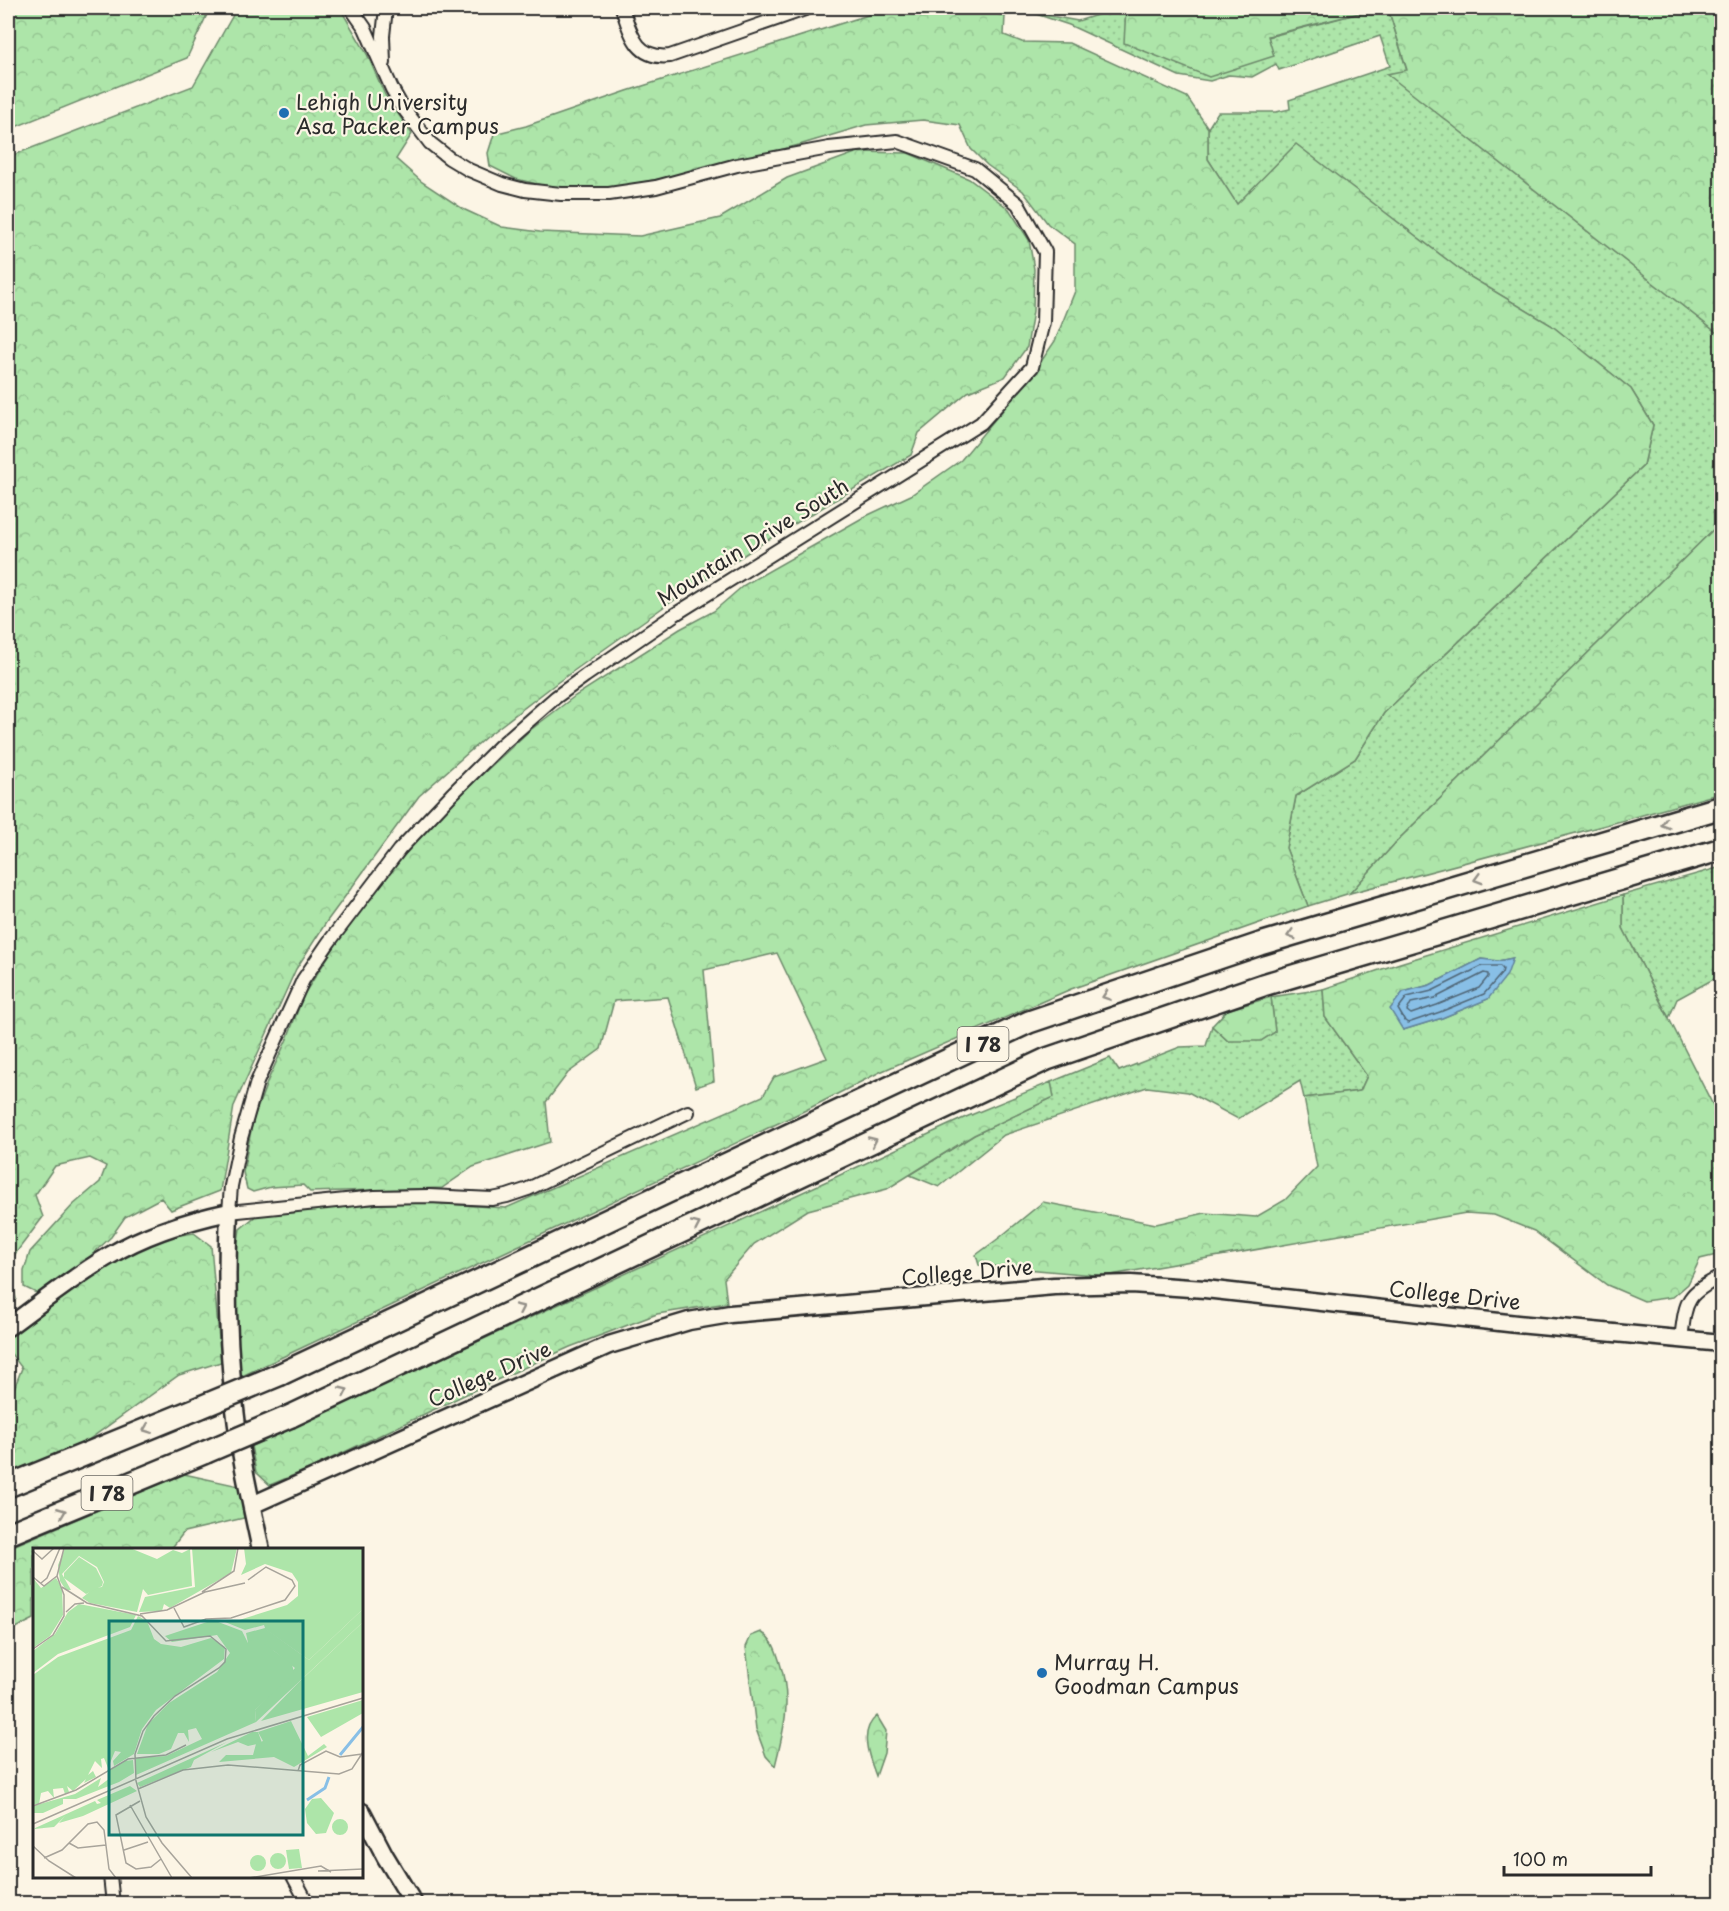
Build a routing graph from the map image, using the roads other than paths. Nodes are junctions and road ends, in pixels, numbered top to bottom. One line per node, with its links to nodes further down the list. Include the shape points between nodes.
1 (351, 8): 5 (street, Mountain Drive South)
2 (386, 8): 5 (street, Mountain Drive South)
3 (622, 8): 4 (street, via 642,51 658,57)
4 (808, 8)
5 (384, 67): 9 (street, Mountain Drive South, via 401,105 430,142 469,170 525,190 561,195 609,194 829,148 897,141 975,169 1018,204 1045,252 1042,321 1032,367 981,423 674,615 585,676 500,746 399,850 303,980 257,1082 241,1138)
6 (1722, 807): 14 (highway, I 78, one-way to 14, bridge, via 1260,944 1029,1022 281,1374)
7 (1722, 849): 16 (highway, I 78, one-way to 7, bridge, via 291,1416 1047,1059 1263,985)
8 (688, 1112): 9 (street, via 507,1196 375,1197)
9 (229, 1212): 11 (street, via 188,1222 126,1246); 15 (street, Mountain Drive South, via 229,1349 238,1431)
10 (1722, 1276): 12 (street, via 1689,1299)
11 (8, 1327)
12 (1681, 1339): 13 (street, College Drive); 15 (street, College Drive, via 1131,1284 1054,1286 730,1314 689,1321 609,1345)
13 (1722, 1343)
14 (8, 1486)
15 (252, 1505): 17 (street, Mountain Drive South)
16 (8, 1534)
17 (261, 1548)
18 (363, 1814): 23 (street)
19 (110, 1878): 21 (street)
20 (294, 1878): 22 (street)
21 (113, 1904)
22 (308, 1904)
23 (414, 1904)

